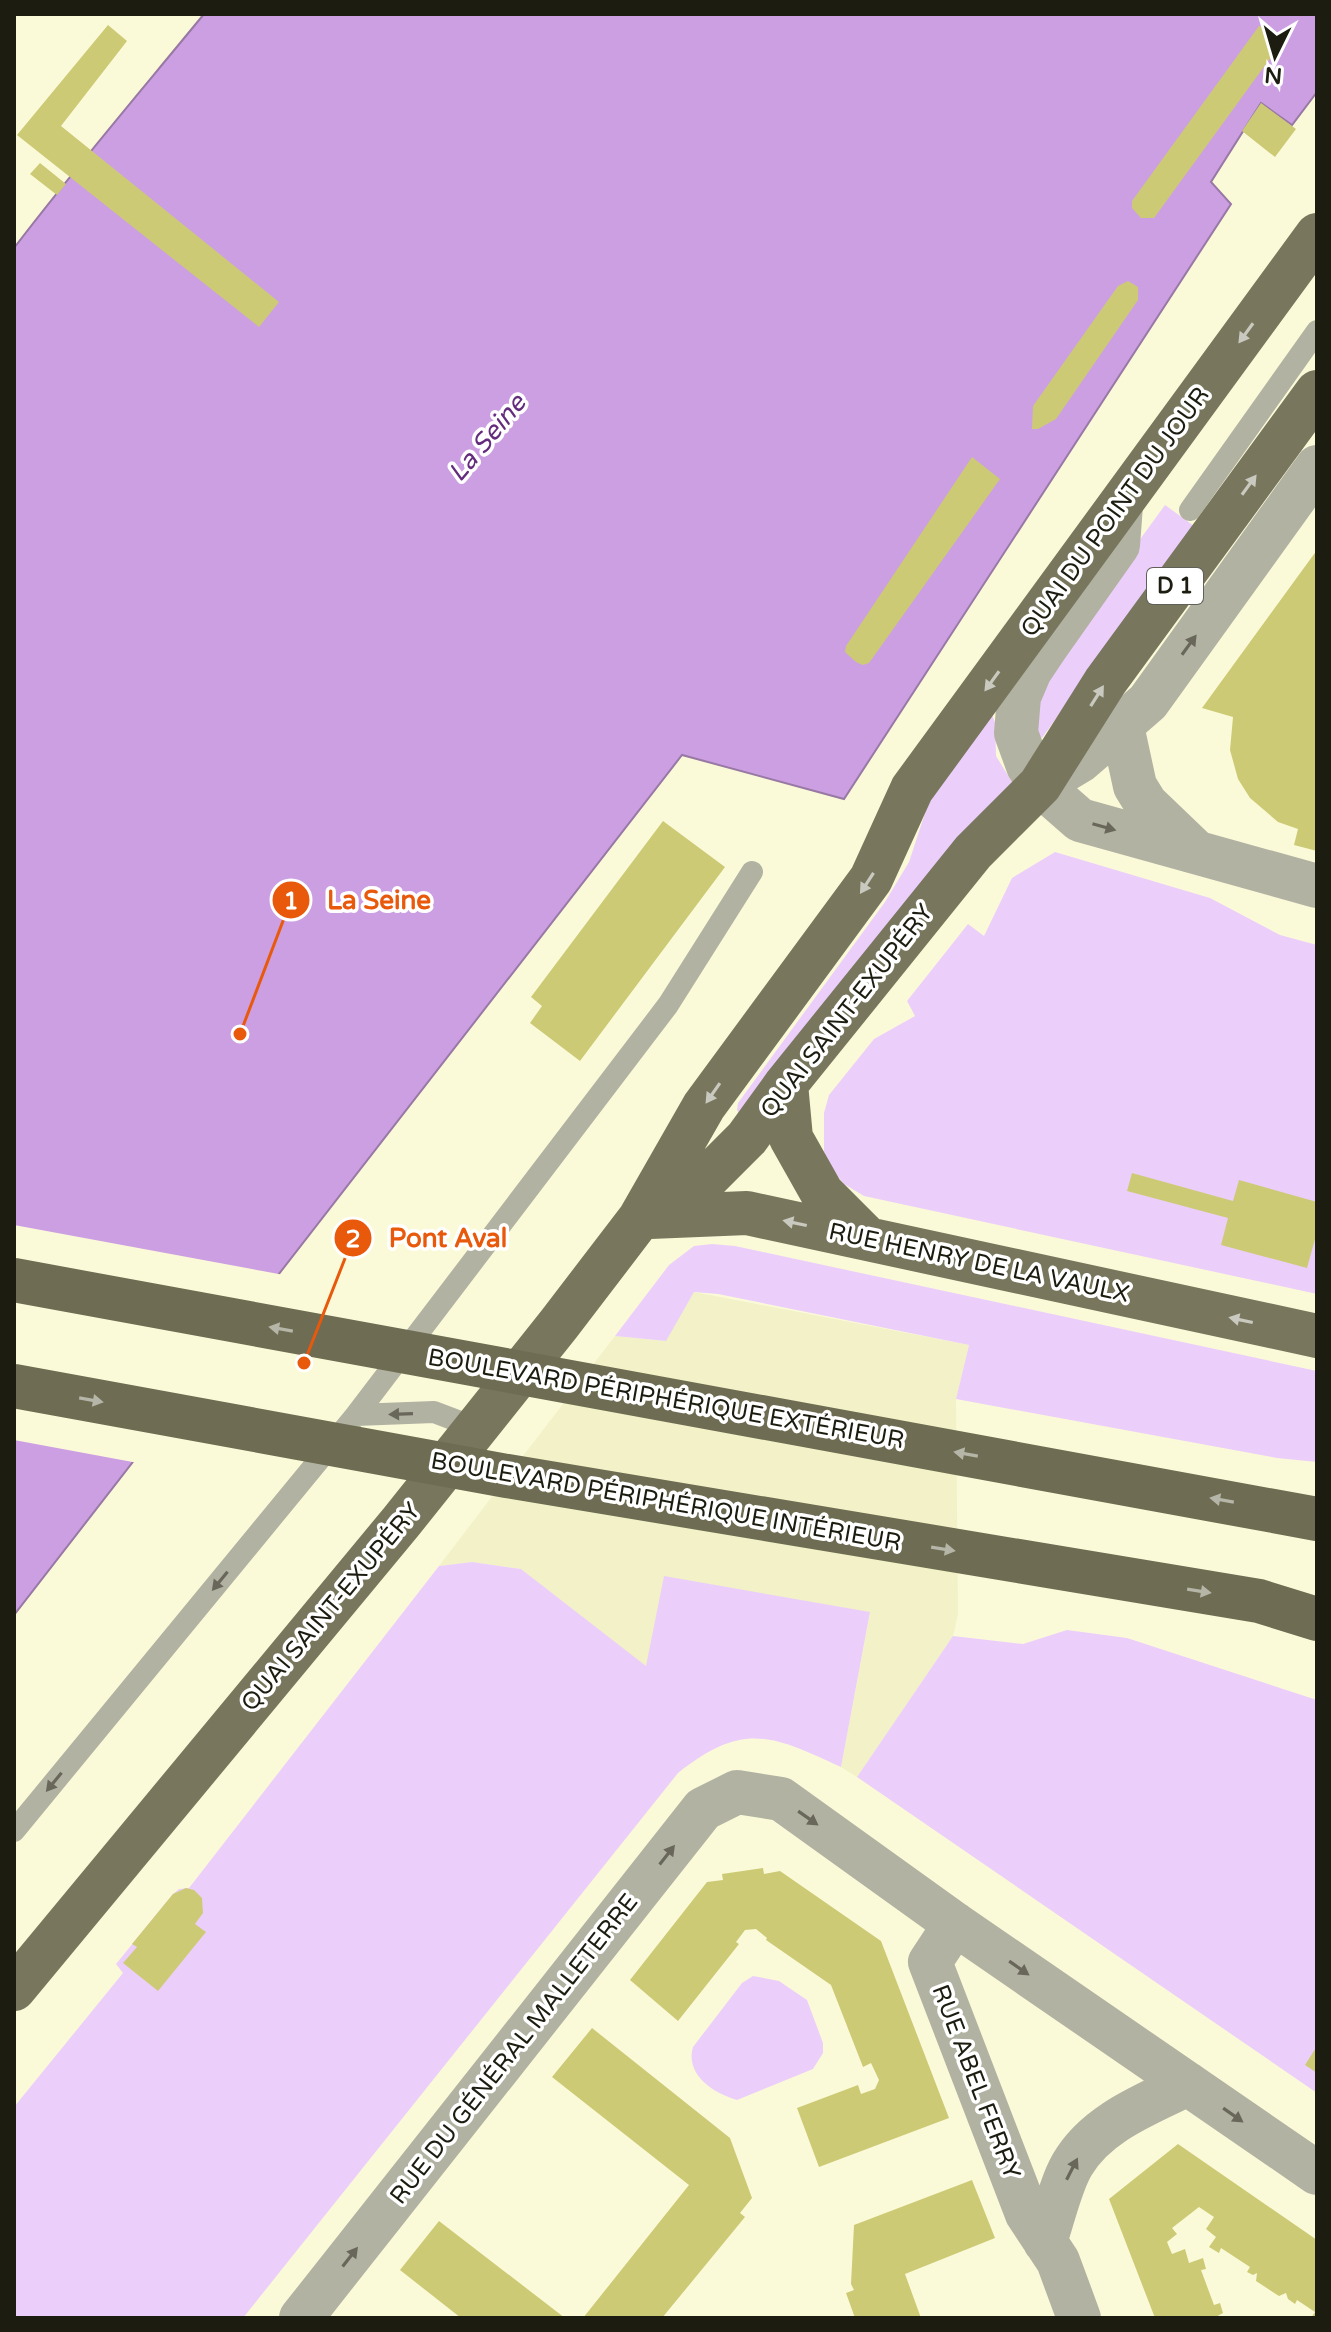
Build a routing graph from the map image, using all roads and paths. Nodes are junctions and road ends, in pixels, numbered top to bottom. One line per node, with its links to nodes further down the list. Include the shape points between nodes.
1 (1317, 235): 5 (main road, QUAI DU POINT DU JOUR, one-way to 5)
2 (1317, 331): 6 (lane)
3 (1317, 392): 8 (main road, D 1, one-way to 3, via 1105,682)
4 (1317, 467): 7 (street, one-way to 4, via 1148,702)
5 (1121, 505): 8 (street, via 1118,545 1038,659 1019,697 1016,733); 9 (main road, QUAI DU POINT DU JOUR, one-way to 9)
6 (1190, 510)
7 (1122, 726): 8 (street); 10 (street, via 1135,786 1146,804)
8 (1040, 785): 10 (street, one-way to 10, via 1080,820); 13 (main road, QUAI SAINT-EXUPÉRY, via 973,852)
9 (912, 789): 14 (main road, QUAI SAINT-EXUPÉRY, one-way to 14, via 871,879 711,1095)
10 (1198, 854): 12 (street)
11 (752, 872): 19 (lane, via 668,1005)
12 (1317, 886)
13 (786, 1084): 14 (main road, QUAI SAINT-EXUPÉRY, via 747,1138 706,1179); 15 (main road, via 791,1138 822,1193)
14 (640, 1218): 15 (main road, RUE HENRY DE LA VAULX, one-way to 14, via 747,1213); 20 (main road, QUAI SAINT-EXUPÉRY)
15 (868, 1239): 17 (main road, RUE HENRY DE LA VAULX, one-way to 15)
16 (14, 1280): 21 (highway, BOULEVARD PÉRIPHÉRIQUE EXTÉRIEUR, one-way to 16)
17 (1317, 1336)
18 (14, 1386): 22 (highway, BOULEVARD PÉRIPHÉRIQUE INTÉRIEUR, one-way to 22, via 507,1476)
19 (356, 1415): 20 (lane, one-way to 19, via 434,1412); 25 (lane, one-way to 25)
20 (476, 1428): 27 (main road, QUAI SAINT-EXUPÉRY)
21 (1311, 1515)
22 (1259, 1601): 23 (highway, BOULEVARD PÉRIPHÉRIQUE INTÉRIEUR); 24 (highway)
23 (1317, 1619)
24 (1317, 1633)
25 (14, 1831)
26 (955, 1924): 28 (street, one-way to 28); 30 (street, RUE ABEL FERRY, via 930,1962 1027,2214); 31 (street, RUE DU GÉNÉRAL MALLETERRE, one-way to 26, via 703,1809 737,1792 781,1799)
27 (14, 1989)
28 (1188, 2084): 29 (street, one-way to 29); 30 (street, one-way to 28, via 1072,2165 1100,2131)
29 (1317, 2173)
30 (1045, 2242): 32 (street, RUE ABEL FERRY, via 1058,2261)
31 (301, 2318)
32 (1079, 2318)

